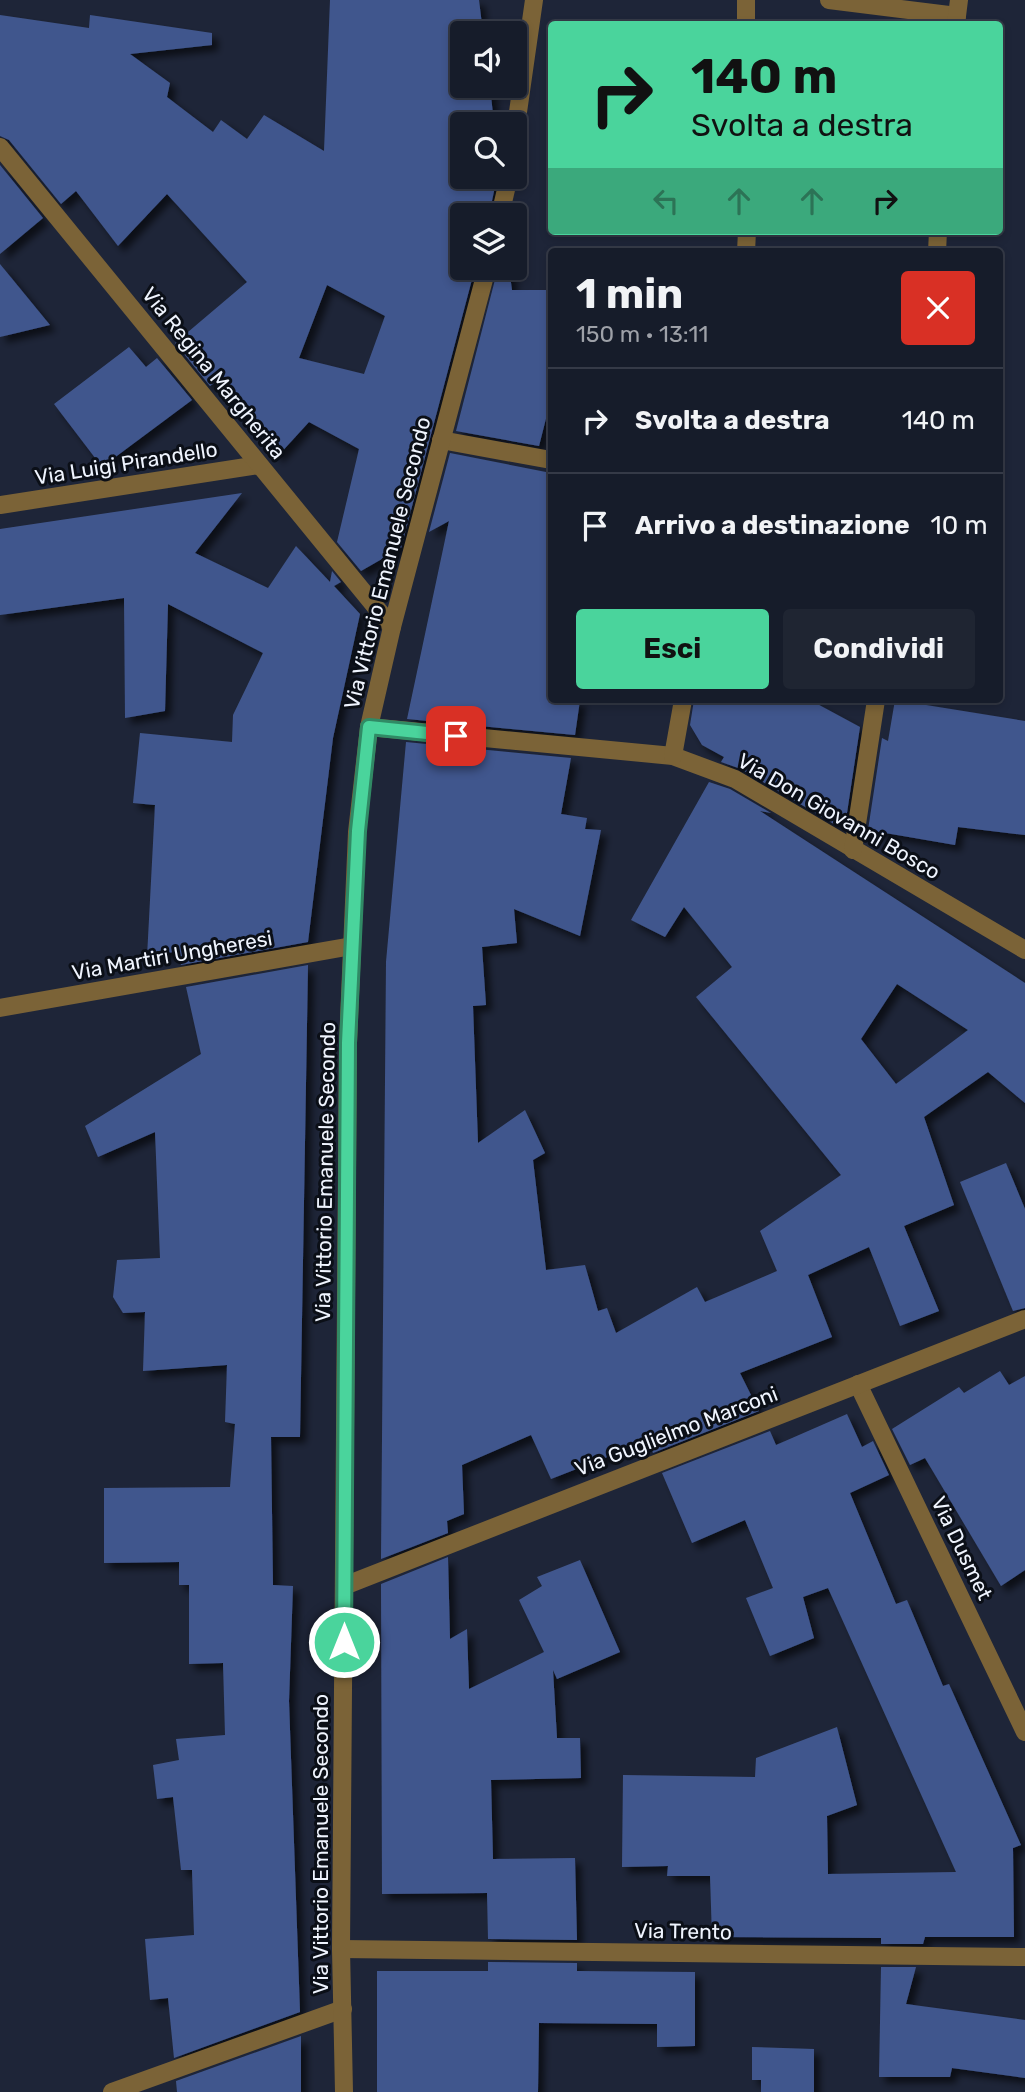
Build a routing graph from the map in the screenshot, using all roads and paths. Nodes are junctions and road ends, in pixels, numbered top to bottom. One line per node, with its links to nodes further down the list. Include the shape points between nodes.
1 (534, 0): 6 (street)
2 (746, 0): 5 (street)
3 (829, 0): 4 (street)
4 (957, 14)
5 (746, 21)
6 (518, 112)
7 (0, 147): 11 (street, Via Regina Margherita)
8 (484, 280): 9 (street, Via Vittorio Emanuele Secondo)
9 (441, 440): 10 (street); 13 (street, Via Vittorio Emanuele Secondo)
10 (548, 459)
11 (259, 465): 12 (street, Via Luigi Pirandello); 13 (street, Via Regina Margherita)
12 (0, 505)
13 (392, 627): 16 (street, Via Vittorio Emanuele Secondo)
14 (683, 703): 17 (street)
15 (876, 703): 18 (street)
16 (369, 727): 17 (street, Via Don Giovanni Bosco); 19 (street, Via Vittorio Emanuele Secondo)
17 (674, 757): 18 (street, Via Don Giovanni Bosco, via 735,779)
18 (853, 850): 20 (street, Via Don Giovanni Bosco)
19 (352, 946): 21 (street, Via Martiri Ungheresi); 24 (street, Via Vittorio Emanuele Secondo)
20 (1025, 950)
21 (0, 1008)
22 (1025, 1319): 23 (street, Via Guglielmo Marconi)
23 (858, 1384): 24 (street, Via Guglielmo Marconi); 25 (street, Via Dusmet)
24 (344, 1586): 26 (street, Via Vittorio Emanuele Secondo)
25 (1025, 1732)
26 (341, 1949): 27 (street, Via Trento); 28 (street, Via Vittorio Emanuele Secondo)
27 (1025, 1957)
28 (343, 2009): 29 (street); 30 (street, Via Vittorio Emanuele Secondo)
29 (112, 2092)
30 (344, 2092)

